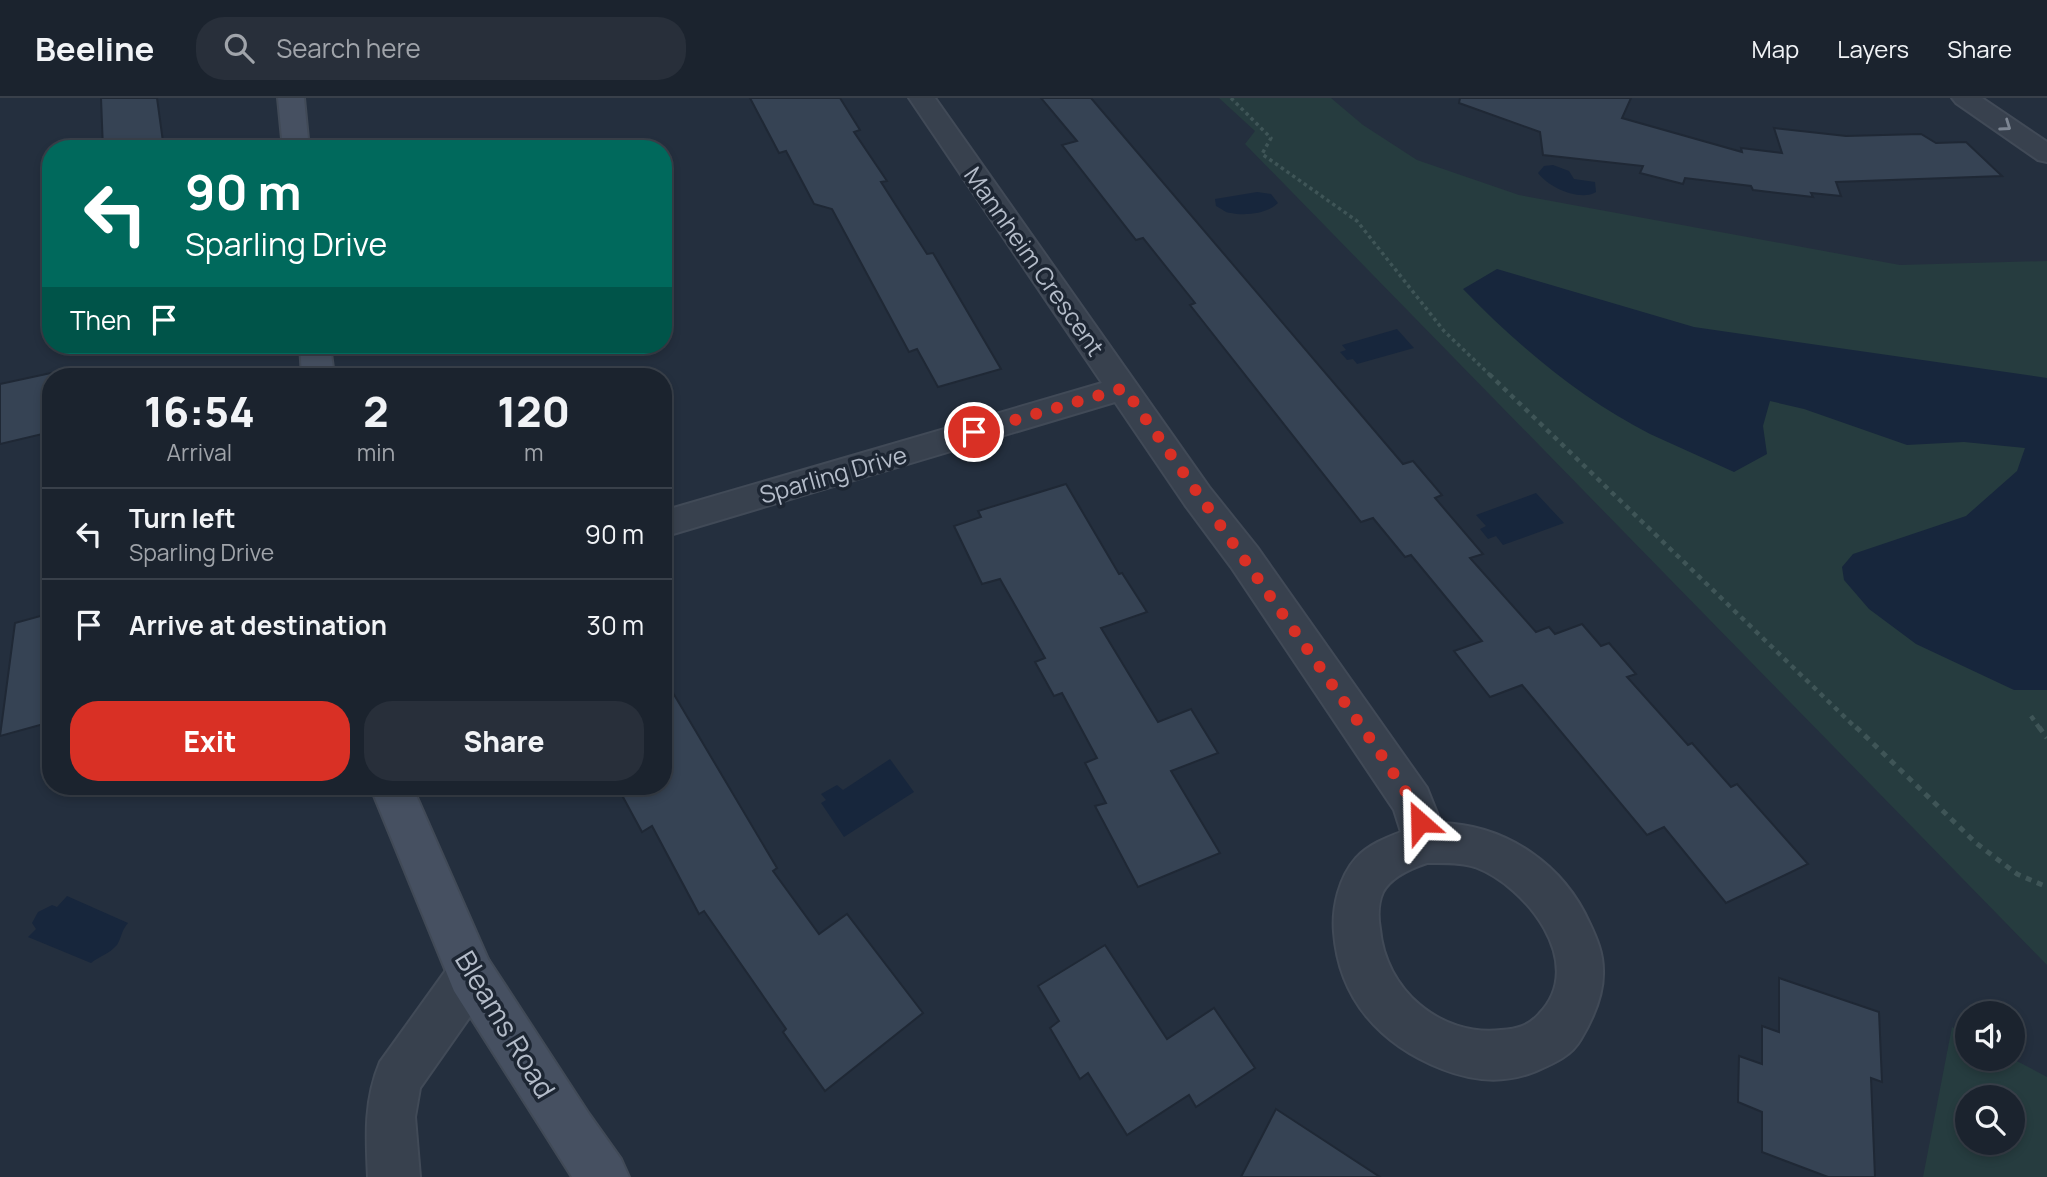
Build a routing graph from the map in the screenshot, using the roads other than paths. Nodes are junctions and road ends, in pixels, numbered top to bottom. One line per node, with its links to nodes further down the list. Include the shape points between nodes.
1 (291, 98): 4 (main road)
2 (922, 98): 6 (street, Mannheim Crescent)
3 (1965, 98): 5 (street, one-way to 5)
4 (295, 140)
5 (2047, 154)
6 (1124, 388): 7 (street, Sparling Drive); 9 (street, Mannheim Crescent, via 1412,801)
7 (672, 521)
8 (395, 795): 10 (main road, Bleams Road)
9 (1427, 843): 9 (street, via 1395,854 1371,873 1357,902 1355,936 1364,972 1379,997 1422,1036 1477,1056 1505,1056 1535,1048 1558,1032 1573,1009 1580,981 1570,927 1555,902 1511,863 1464,845)
10 (471, 975): 11 (street, via 397,1079 390,1116); 12 (main road, Bleams Road)
11 (394, 1177)
12 (603, 1177)

